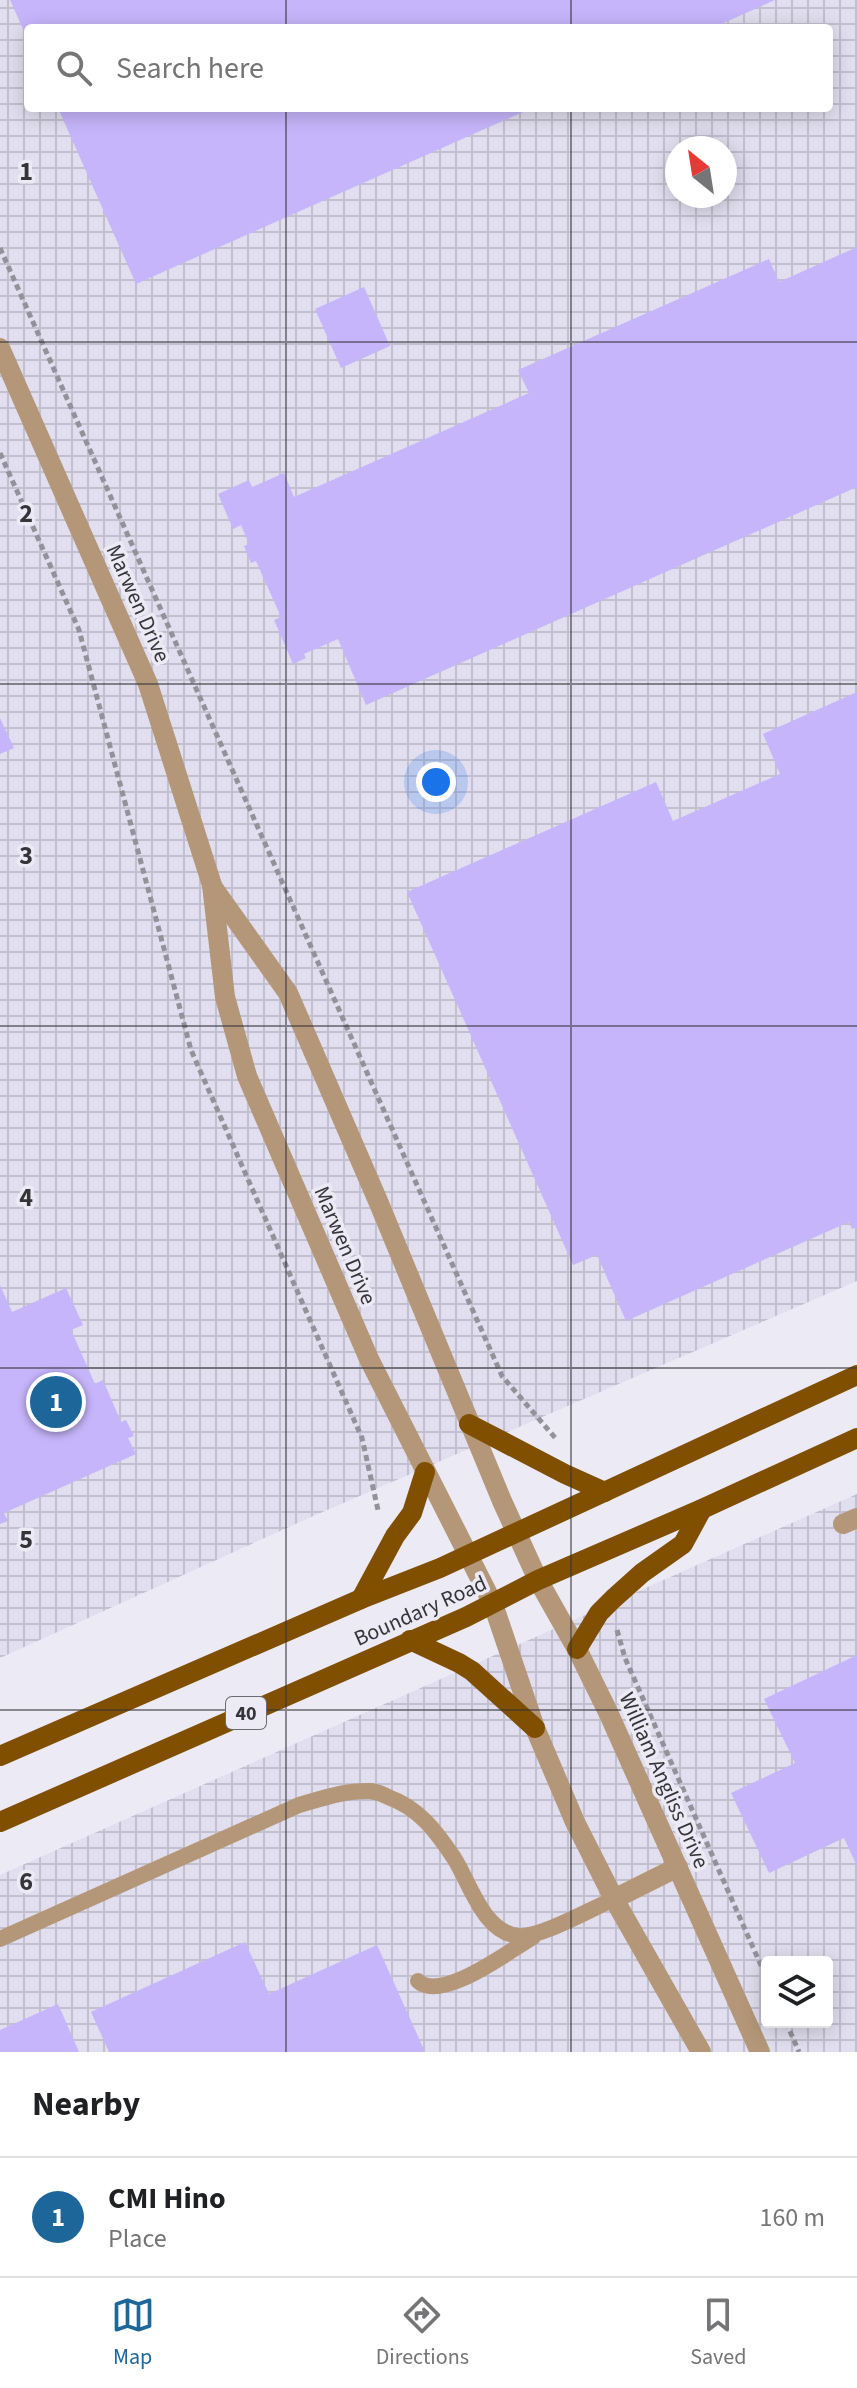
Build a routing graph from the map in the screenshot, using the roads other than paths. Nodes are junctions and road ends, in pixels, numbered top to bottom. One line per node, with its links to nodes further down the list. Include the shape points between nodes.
1 (0, 348): 2 (street, Marwen Drive, via 148,684)
2 (212, 885): 4 (street, Marwen Drive, via 288,993); 6 (street, Marwen Drive, via 225,997 247,1076 369,1359)
3 (857, 1375): 7 (main road, Boundary Road)
4 (469, 1424): 7 (main road); 9 (street, Marwen Drive)
5 (857, 1438): 8 (main road, Boundary Road / 40)
6 (425, 1472): 10 (street, Marwen Drive); 12 (main road, via 412,1513)
7 (605, 1492): 9 (main road, Boundary Road)
8 (702, 1509): 11 (main road, Boundary Road / 40); 15 (main road, via 683,1544 613,1599)
9 (516, 1533): 10 (main road, Boundary Road); 11 (street, William Angliss Drive)
10 (468, 1555): 12 (main road, Boundary Road); 13 (street, Marwen Drive)
11 (538, 1580): 13 (main road, Boundary Road / 40); 15 (street, William Angliss Drive)
12 (361, 1599): 17 (main road, Boundary Road)
13 (493, 1604): 14 (main road, Boundary Road / 40); 16 (street)
14 (410, 1640): 16 (main road, via 472,1671); 18 (main road, Boundary Road / 40)
15 (577, 1649): 19 (street, William Angliss Drive)
16 (535, 1728): 20 (street)
17 (0, 1756)
18 (0, 1822)
19 (678, 1867): 20 (street); 25 (street, William Angliss Drive)
20 (614, 1899): 21 (lane); 24 (street)
21 (536, 1934): 22 (lane, via 518,1936 498,1929 429,1825 405,1803 374,1791 299,1805); 23 (lane, via 453,1984 434,1988)
22 (0, 1939)
23 (418, 1981)
24 (701, 2052)
25 (760, 2052)

